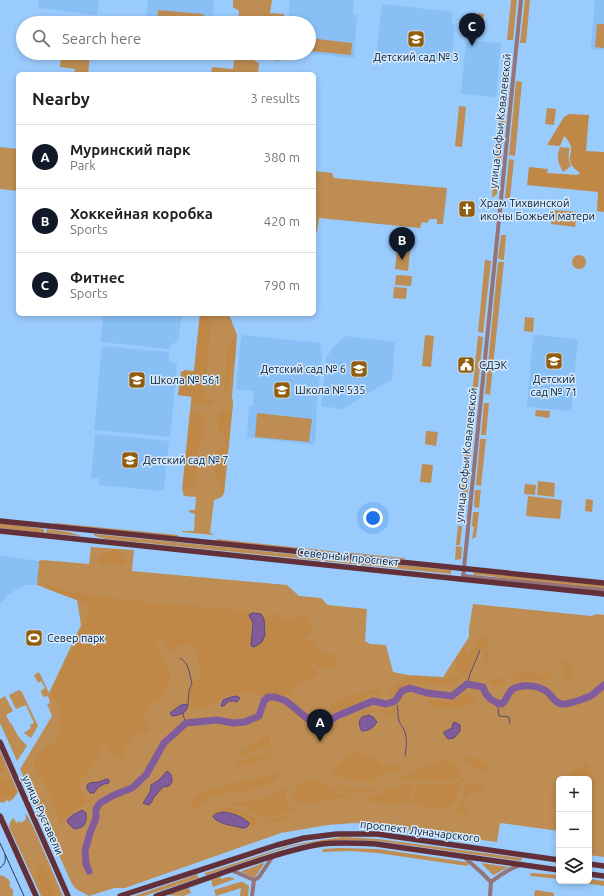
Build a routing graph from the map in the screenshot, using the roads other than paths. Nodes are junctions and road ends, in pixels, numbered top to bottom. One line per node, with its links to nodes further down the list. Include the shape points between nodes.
1 (521, 0): 6 (street, улица Софьи Ковалевской)
2 (0, 521): 3 (main road, Северный проспект)
3 (90, 530): 5 (main road); 6 (main road, Северный проспект)
4 (0, 531): 5 (main road, Северный проспект)
5 (89, 540): 7 (main road, Северный проспект)
6 (464, 568): 7 (street, улица Софьи Ковалевской); 8 (main road, Северный проспект)
7 (463, 577): 9 (street, Северный проспект); 10 (main road, Северный проспект)
8 (604, 582)
9 (604, 590)
10 (604, 594)
11 (0, 742): 30 (main road, улица Руставели)
12 (0, 816): 29 (main road)
13 (273, 856): 14 (main road, проспект Луначарского, via 321,844 357,843); 22 (main road, проспект Луначарского); 27 (street, via 259,877)
14 (463, 857): 17 (main road, проспект Луначарского); 28 (street)
15 (547, 858): 16 (main road, проспект Луначарского); 20 (main road); 21 (main road, проспект Луначарского, via 358,833 291,841)
16 (556, 860)
17 (521, 864): 20 (main road, проспект Луначарского); 28 (street)
18 (592, 864): 19 (main road)
19 (604, 866)
20 (546, 868): 23 (main road, проспект Луначарского)
21 (201, 870): 26 (main road); 31 (main road, проспект Луначарского)
22 (231, 870): 26 (main road, проспект Луначарского); 27 (street)
23 (556, 870)
24 (592, 874): 25 (main road)
25 (604, 876)
26 (202, 880): 32 (main road, проспект Луначарского)
27 (254, 880): 33 (street)
28 (491, 882): 34 (street)
29 (36, 896)
30 (68, 896)
31 (120, 896)
32 (156, 896)
33 (252, 896)
34 (490, 896)

